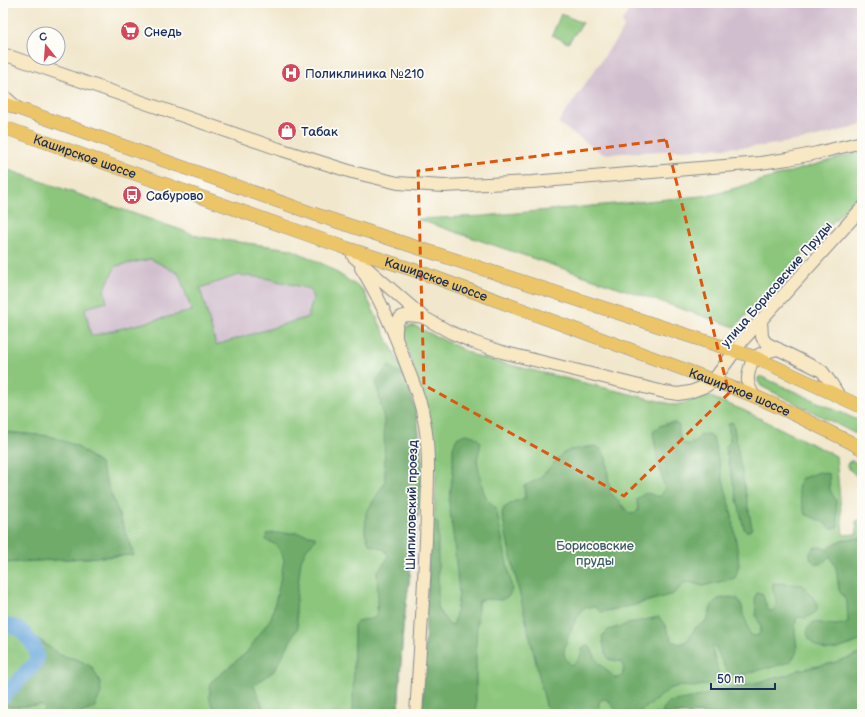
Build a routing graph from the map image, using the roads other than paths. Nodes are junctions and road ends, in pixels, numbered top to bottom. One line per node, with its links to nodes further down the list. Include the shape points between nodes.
1 (4, 55): 7 (main road, via 279,149 352,172 398,183 443,186 540,181 760,163)
2 (3, 95): 4 (main road)
3 (3, 104): 4 (main road, Каширское шоссе)
4 (18, 109): 16 (main road, Каширское шоссе, via 314,214)
5 (3, 126): 10 (main road, Каширское шоссе)
6 (862, 142): 7 (main road)
7 (842, 147): 8 (main road)
8 (862, 147)
9 (862, 208): 13 (main road, улица Борисовские Пруды)
10 (340, 246): 11 (main road, Шипиловский проезд); 18 (main road, Каширское шоссе, via 420,272)
11 (353, 256): 12 (main road); 14 (main road, Шипиловский проезд)
12 (423, 317): 14 (main road, via 404,315 400,318); 18 (main road, via 450,332 502,352 664,392 690,392)
13 (761, 320): 15 (main road, via 762,337); 16 (main road, улица Борисовские Пруды)
14 (396, 338): 23 (main road, Шипиловский проезд, via 424,415 427,437 426,542)
15 (778, 349): 17 (main road); 20 (main road, via 822,370)
16 (735, 351): 17 (main road, Каширское шоссе); 18 (main road, улица Борисовские Пруды)
17 (754, 357): 19 (main road, via 747,380); 20 (main road, Каширское шоссе)
18 (713, 381): 19 (main road, Каширское шоссе)
19 (754, 396): 22 (main road, Каширское шоссе)
20 (839, 396): 21 (main road, Каширское шоссе)
21 (862, 407)
22 (862, 449)
23 (416, 714)

